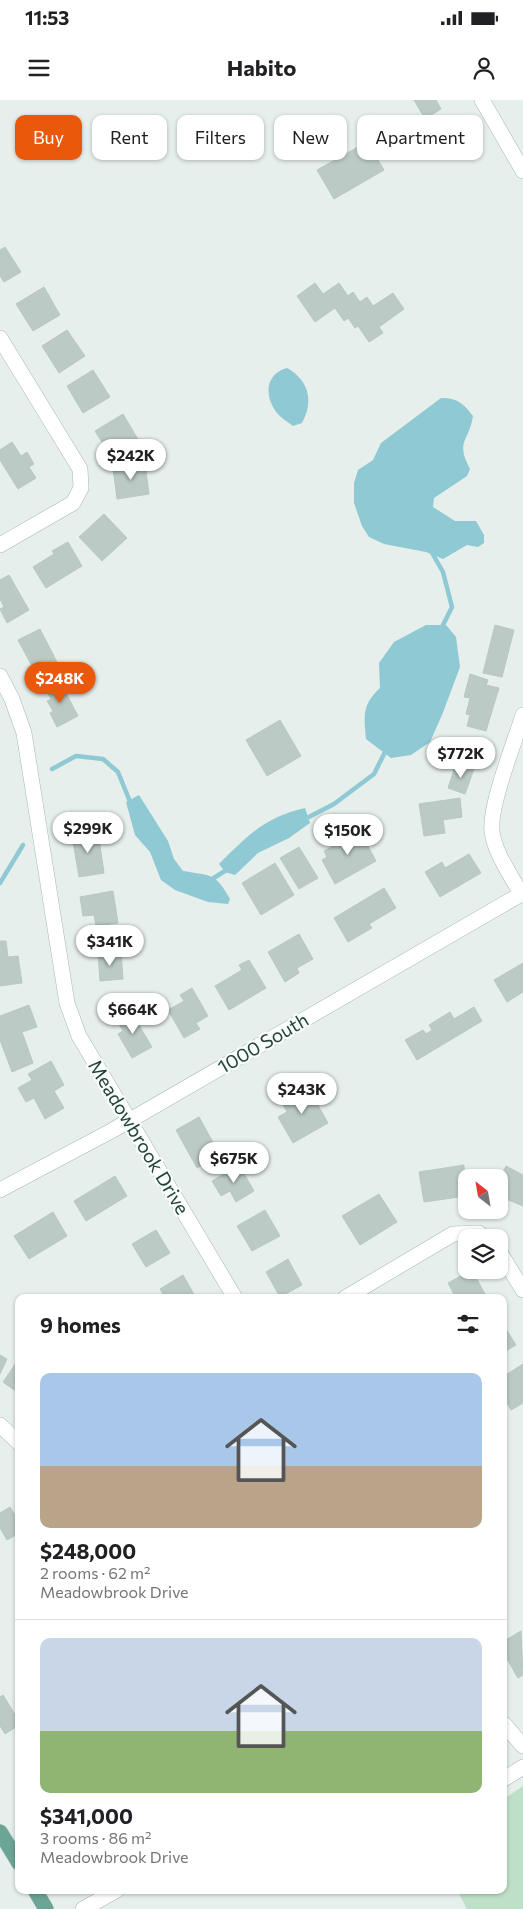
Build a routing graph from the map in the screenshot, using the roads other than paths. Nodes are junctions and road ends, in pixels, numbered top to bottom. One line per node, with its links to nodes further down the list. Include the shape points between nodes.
1 (482, 100): 2 (street)
2 (523, 170)
3 (0, 338): 4 (street, via 80,470 81,488 73,503)
4 (0, 545)
5 (0, 676): 8 (street, Meadowbrook Drive, via 24,733 67,1003 79,1036)
6 (523, 714): 7 (street, via 494,809 492,830 497,849)
7 (522, 893): 8 (street, 1000 South)
8 (128, 1120): 9 (street, 1000 South); 13 (street, Meadowbrook Drive)
9 (0, 1190)
10 (458, 1234): 14 (street)
11 (508, 1266): 12 (street)
12 (523, 1290)
13 (233, 1294)
14 (352, 1294)
15 (0, 1425): 16 (street)
16 (15, 1439)
17 (507, 1727): 18 (street)
18 (523, 1746)
19 (523, 1768): 20 (street)
20 (507, 1777)
21 (0, 1832): 22 (main road)
22 (15, 1856)
23 (37, 1894): 25 (main road)
24 (110, 1894): 26 (street)
25 (46, 1909)
26 (83, 1909)

